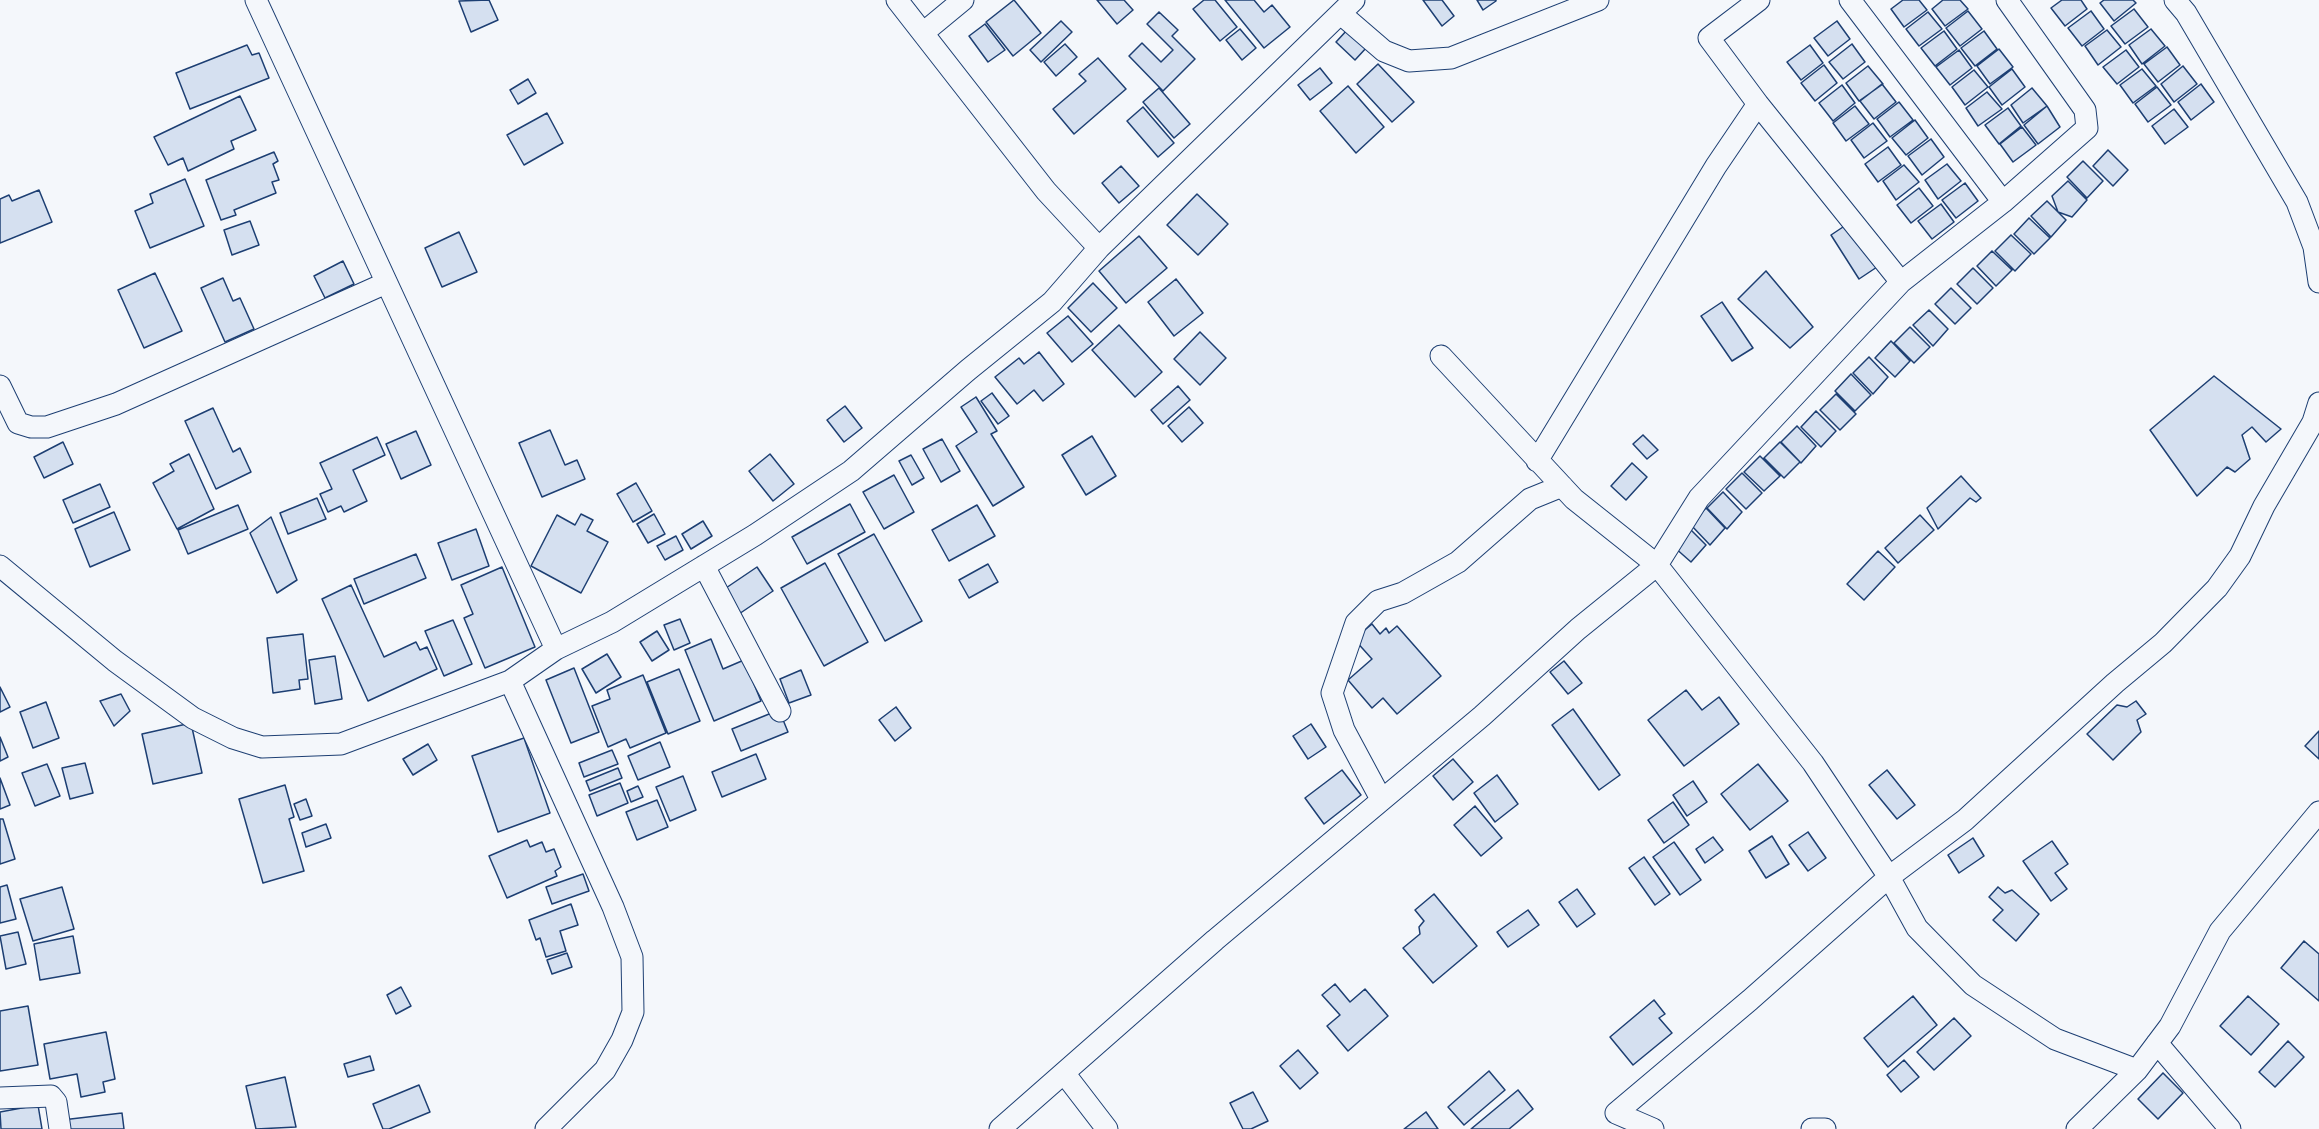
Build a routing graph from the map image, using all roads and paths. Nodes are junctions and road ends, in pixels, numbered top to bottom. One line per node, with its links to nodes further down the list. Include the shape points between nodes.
1 (256, 0): 16 (street)
2 (897, 0): 10 (street)
3 (963, 0): 10 (street)
4 (1598, 0): 9 (street, via 1451,58 1409,61 1384,51)
5 (1759, 0): 11 (street, via 1709,38)
6 (1850, 0): 12 (street)
7 (2007, 0): 12 (street, via 2085,110 2087,128)
8 (2175, 0): 15 (street, via 2297,202 2314,247)
9 (1348, 7): 13 (street)
10 (923, 33): 13 (street, via 1038,181)
11 (1758, 104): 14 (street); 20 (street, via 1716,166)
12 (2003, 202): 14 (street)
13 (1099, 248): 24 (street, via 1052,302 851,471)
14 (1901, 282): 22 (street, via 1699,498)
15 (2319, 282)
16 (386, 283): 18 (street, via 116,404 47,427 18,423); 25 (street)
17 (1441, 356): 20 (street)
18 (0, 386)
19 (2319, 403): 30 (street, via 2313,423 2264,506 2240,556 2217,588 2163,643 1965,820)
20 (1537, 461): 21 (street)
21 (1562, 486): 22 (street); 28 (street, via 1530,499 1458,562 1403,593 1378,601 1356,623 1332,693 1344,730)
22 (1657, 565): 28 (street); 30 (street, via 1813,763)
23 (0, 566): 26 (street, via 115,661 193,718 232,738 262,747 341,744)
24 (704, 566): 25 (street, via 612,622); 27 (street)
25 (556, 649): 26 (street)
26 (510, 681): 36 (street, via 632,957 633,1012 622,1040 604,1070)
27 (780, 711)
28 (1381, 799): 33 (street)
29 (2319, 812): 31 (street, via 2220,931)
30 (1889, 877): 32 (street, via 1917,928 1973,985 2055,1039); 39 (street, via 1616,1113)
31 (2157, 1043): 32 (street); 43 (street)
32 (2137, 1070): 42 (street)
33 (1064, 1073): 37 (street); 38 (street)
34 (0, 1098): 35 (street, via 51,1096 56,1102)
35 (60, 1129)
36 (546, 1129)
37 (1000, 1129)
38 (1107, 1129)
39 (1653, 1129)
40 (1812, 1129): 41 (street)
41 (1825, 1129)
42 (2078, 1129)
43 (2230, 1129)

